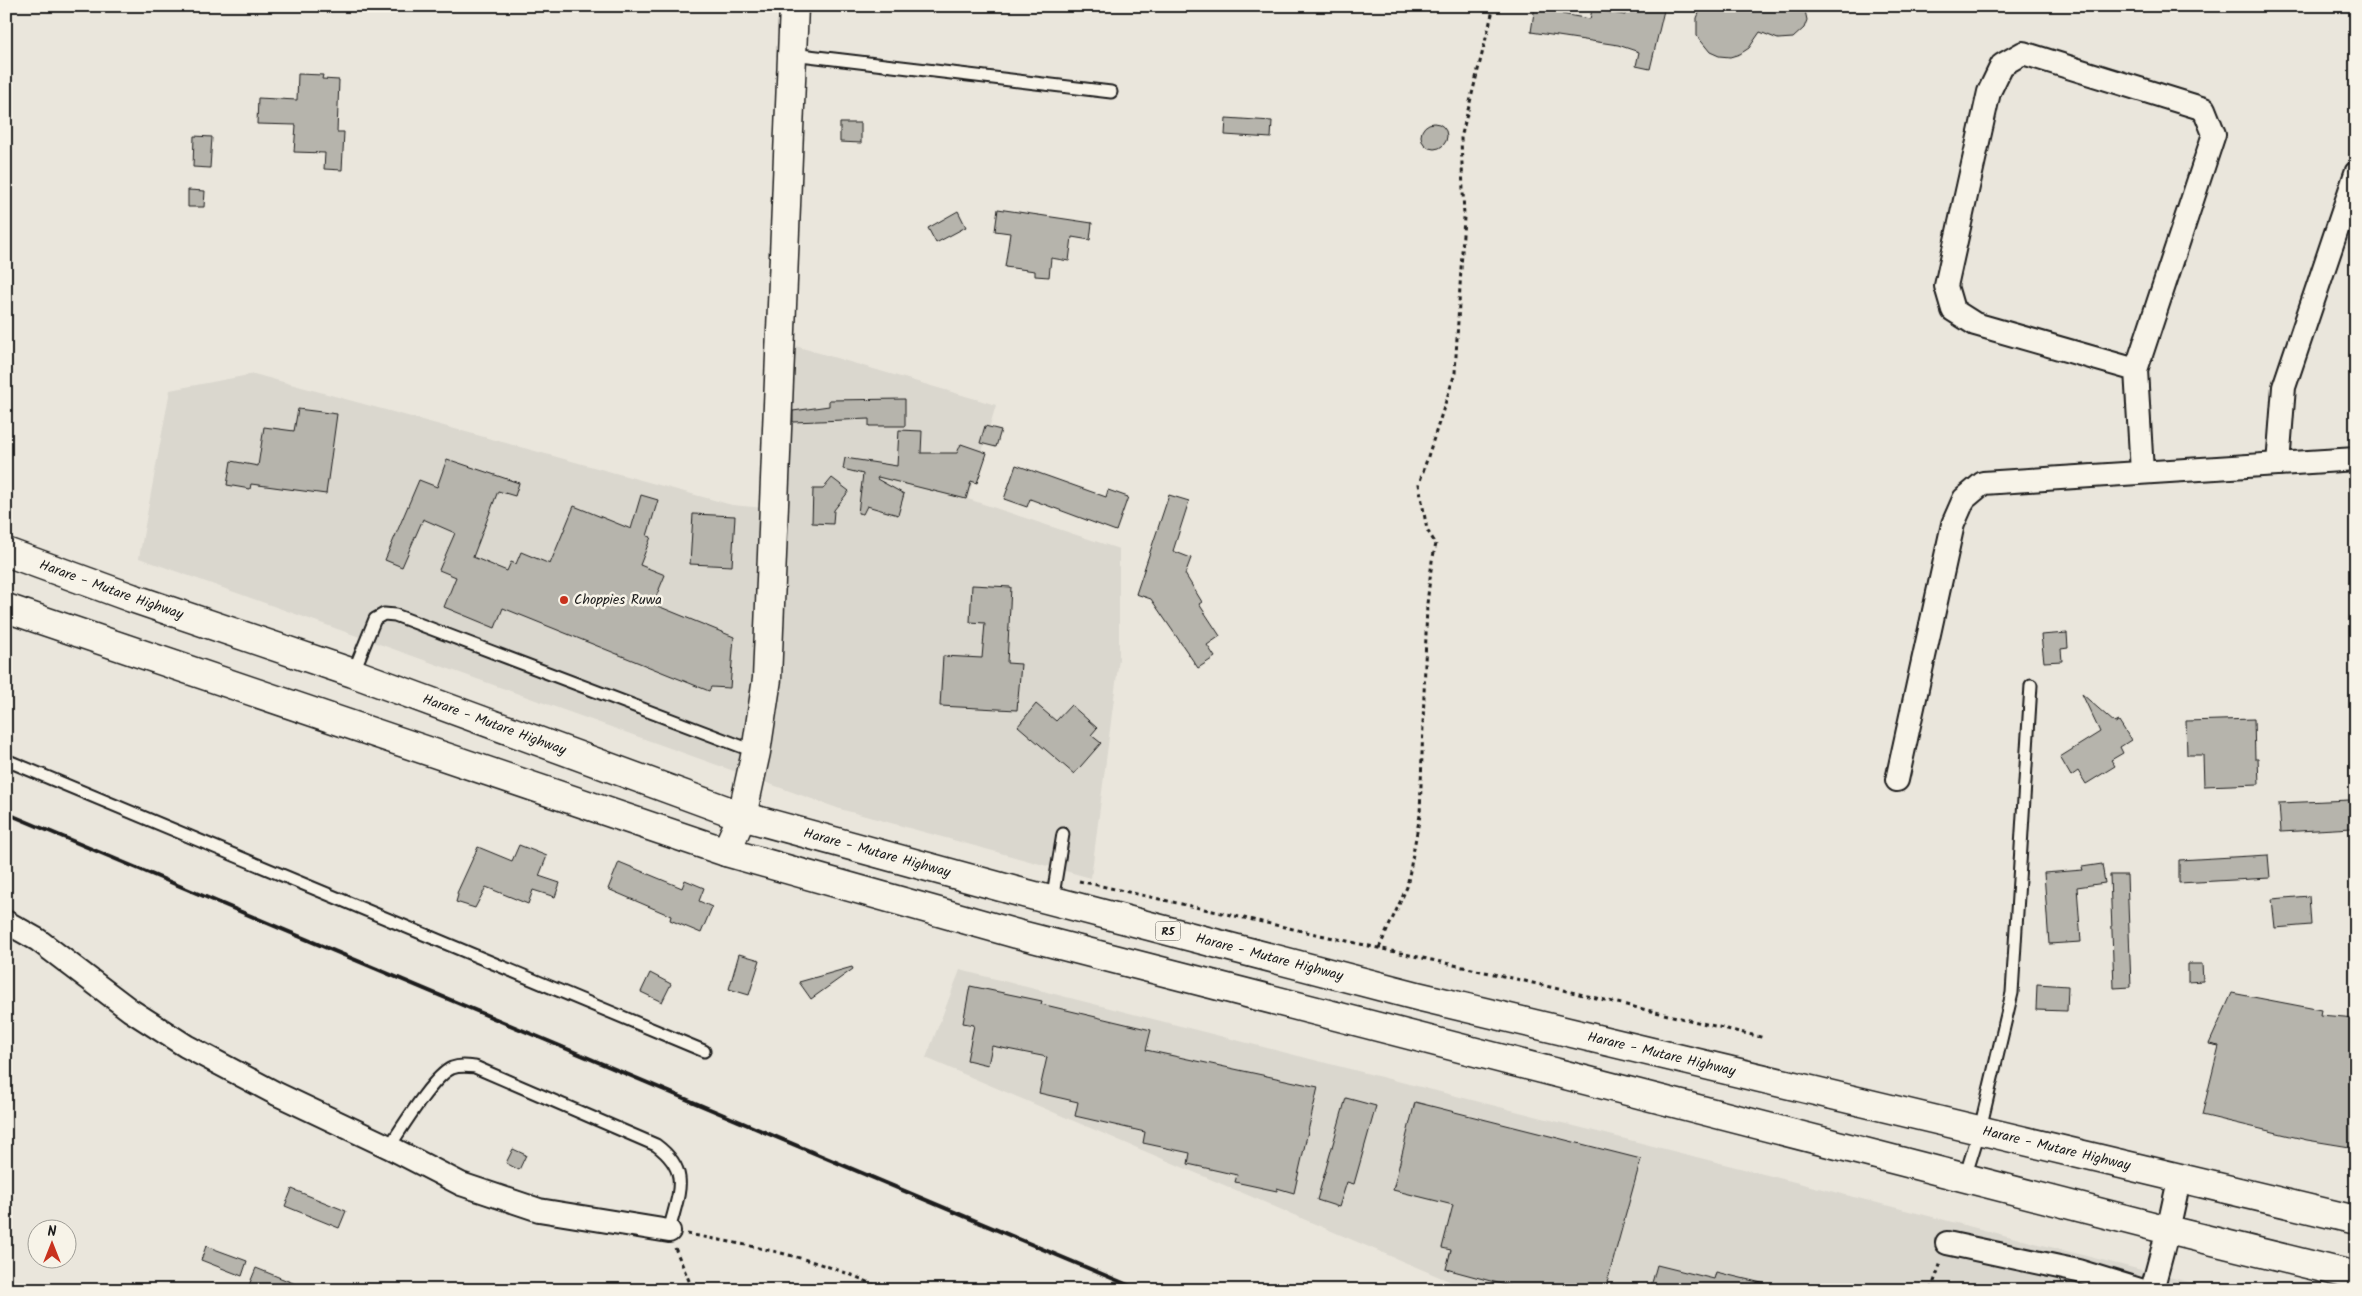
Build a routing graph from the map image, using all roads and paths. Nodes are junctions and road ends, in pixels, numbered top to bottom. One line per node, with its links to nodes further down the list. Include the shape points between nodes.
1 (794, 6): 3 (main road)
2 (1494, 6): 22 (path, via 1461,138 1464,217 1455,373 1418,484 1427,530 1436,544 1427,604 1420,815 1407,888)
3 (792, 54): 4 (lane); 14 (main road, via 767,679)
4 (1111, 92)
5 (2356, 173): 8 (street, via 2284,387)
6 (2136, 370): 6 (street, via 2214,134 2204,109 2023,53 2002,65 1989,92 1946,286 1953,310 1975,324); 9 (street)
7 (2356, 459): 8 (street)
8 (2278, 464): 9 (street)
9 (2142, 472): 16 (street, via 1983,483 1964,499 1953,524)
10 (6, 552): 12 (main road, Harare - Mutare Highway / R5)
11 (6, 608): 19 (main road)
12 (353, 673): 14 (lane, via 375,619 384,614 394,614); 17 (main road, Harare - Mutare Highway / R5)
13 (2031, 686): 25 (lane, via 2012,993)
14 (756, 752): 17 (main road)
15 (6, 760): 24 (lane)
16 (1897, 780)
17 (742, 816): 19 (main road); 20 (main road, Harare - Mutare Highway / R5)
18 (1063, 834): 20 (lane)
19 (726, 852): 27 (main road, via 1017,934)
20 (1054, 888): 22 (path); 25 (main road, Harare - Mutare Highway / R5, via 1417,996)
21 (6, 922): 26 (street, via 38,940 130,1010 186,1046)
22 (1379, 948): 23 (path)
23 (1765, 1038)
24 (704, 1051)
25 (1980, 1129): 27 (lane); 28 (main road, Harare - Mutare Highway / R5)
26 (389, 1147): 31 (street, via 461,1184 539,1210); 31 (lane, via 439,1077 458,1066 475,1067 656,1145 670,1155 680,1180)
27 (1965, 1177): 30 (main road)
28 (2178, 1180): 29 (main road, Harare - Mutare Highway / R5); 30 (street)
29 (2356, 1220)
30 (2168, 1230): 33 (main road); 38 (street)
31 (669, 1231): 34 (path); 35 (path, via 762,1247 858,1276)
32 (1947, 1243): 36 (path); 37 (street, via 2078,1271)
33 (2356, 1276)
34 (693, 1290)
35 (885, 1290)
36 (1931, 1290)
37 (2140, 1290)
38 (2152, 1290)

